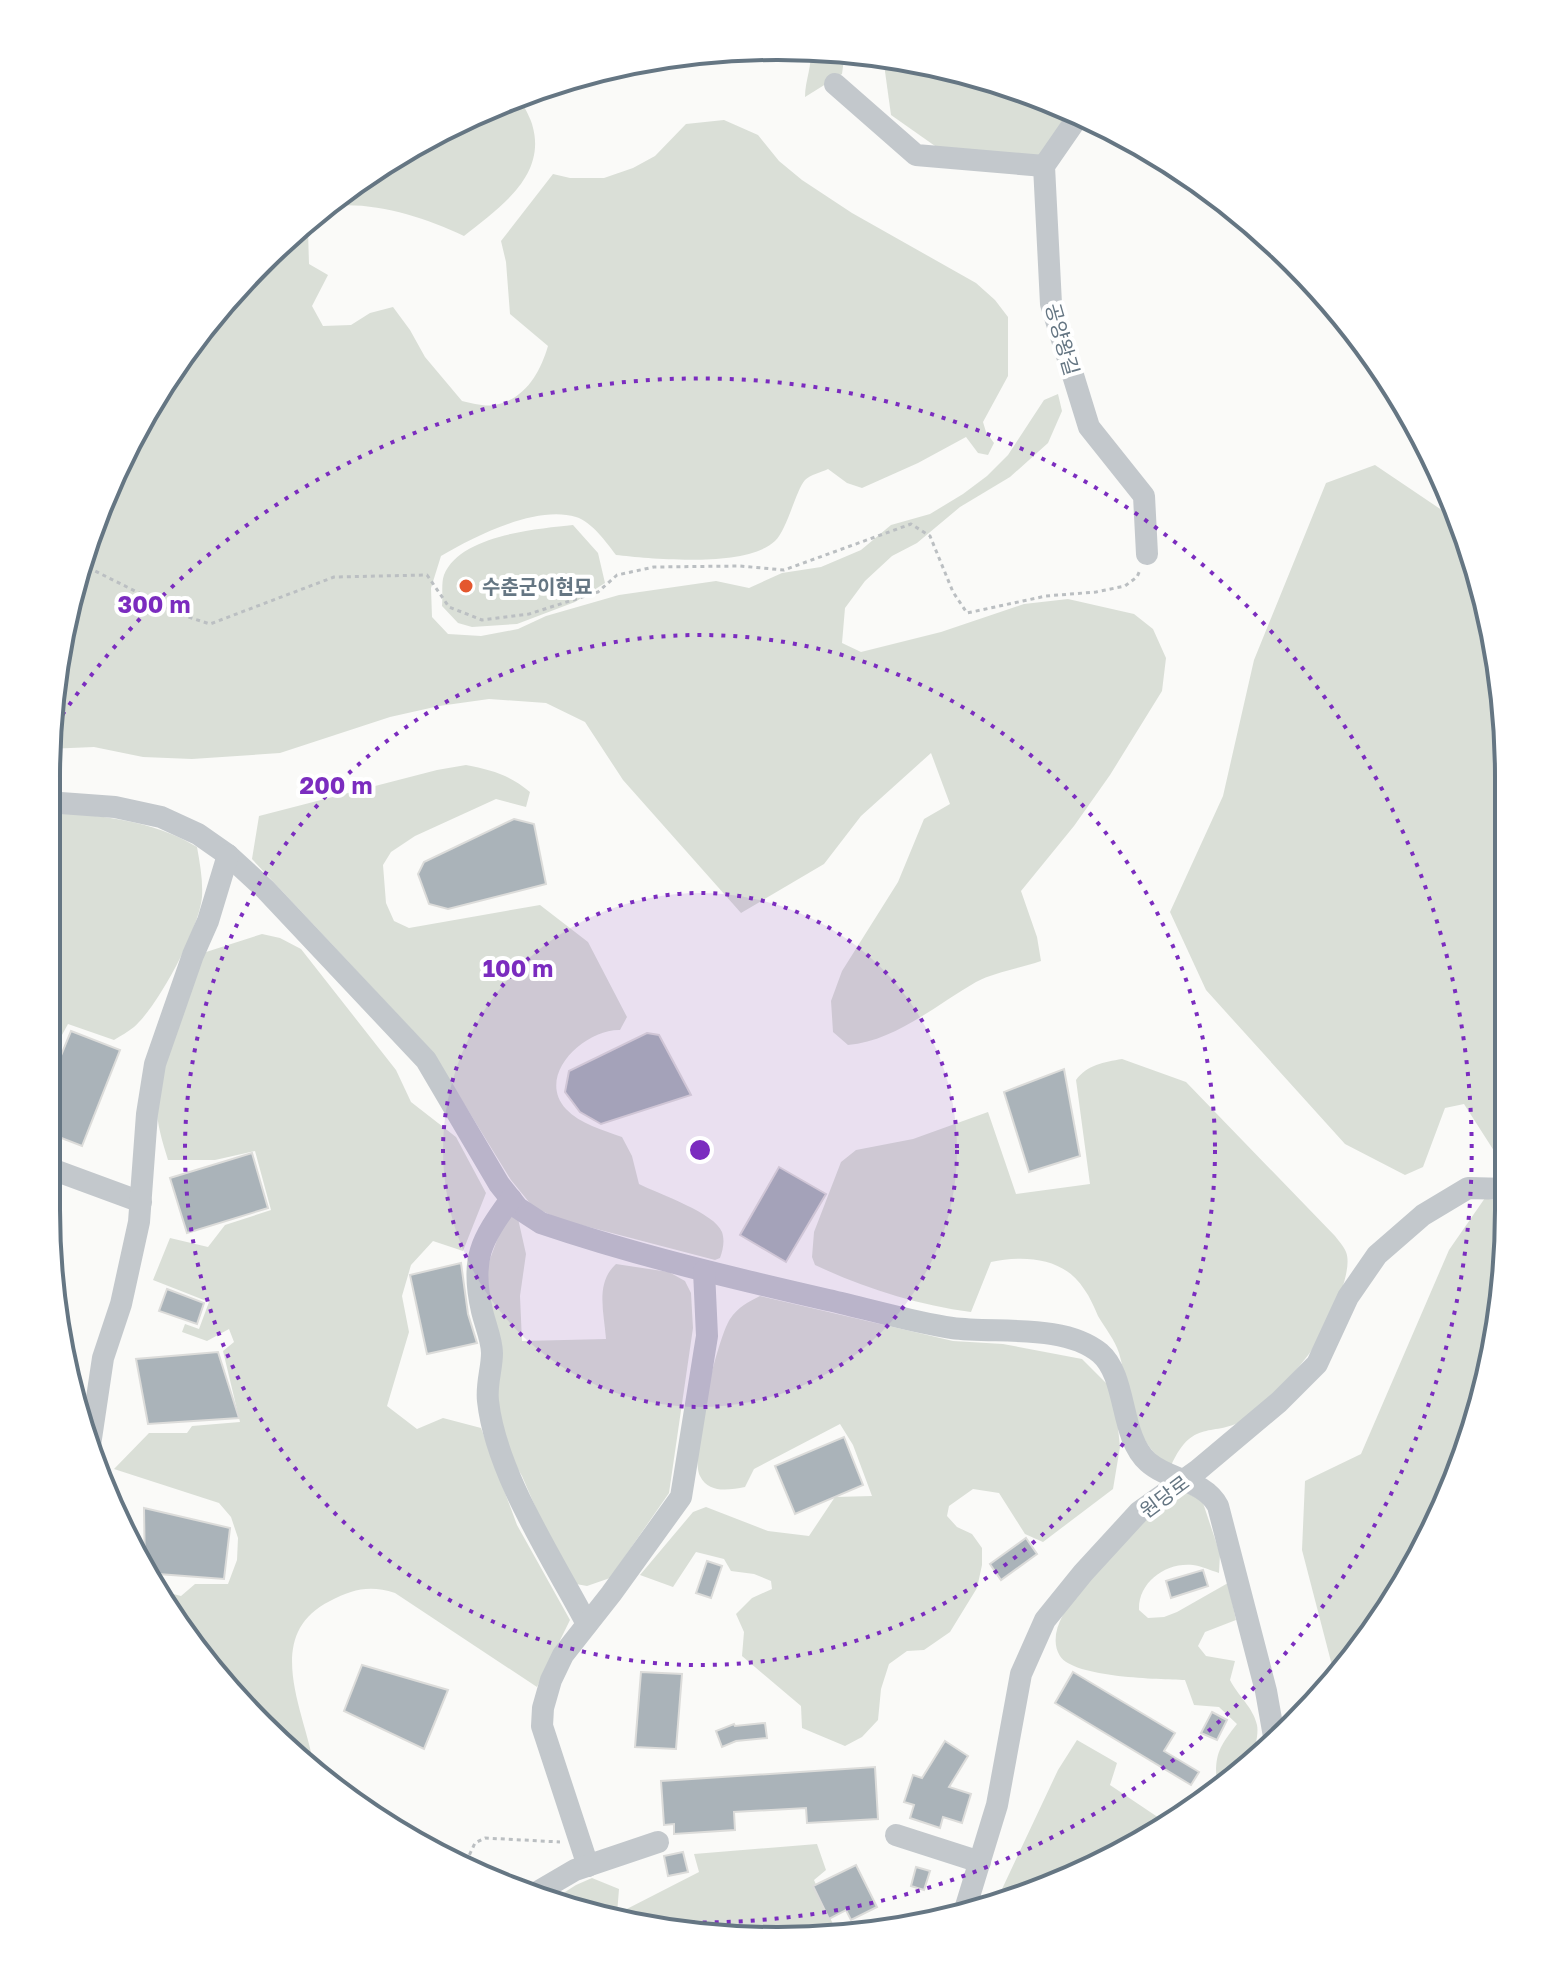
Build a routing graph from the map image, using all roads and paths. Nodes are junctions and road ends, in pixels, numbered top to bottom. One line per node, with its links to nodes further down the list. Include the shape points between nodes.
1 (835, 84): 3 (street, via 916,155)
2 (1073, 124): 3 (street)
3 (1044, 166): 4 (street, 공양왕길, via 1051,304 1089,427 1144,496)
4 (1147, 554): 5 (path, via 1137,577 1125,586 967,613 932,539 911,524 784,570 654,567 617,575 598,592 529,614 482,620 449,607 427,575 334,577 210,624)
5 (91, 569)
6 (60, 803): 7 (street, via 161,817)
7 (228, 855): 10 (street, via 426,1060); 11 (street, via 155,1064)
8 (60, 1172): 11 (street)
9 (1495, 1189): 14 (street, 원당로, via 1468,1188 1423,1215 1377,1255 1348,1297 1317,1364)
10 (511, 1199): 12 (street, via 541,1223); 15 (street, via 477,1257 481,1309 492,1352 487,1400 505,1466)
11 (141, 1202): 13 (street, via 131,1266 103,1358)
12 (704, 1271): 14 (street, via 952,1328 1074,1338 1101,1354 1112,1371 1146,1461); 15 (street, via 707,1336 681,1497)
13 (93, 1424)
14 (1185, 1480): 16 (street, via 1213,1495 1218,1506); 21 (street, 원당로, via 1139,1512 1045,1620 1021,1674 997,1805)
15 (587, 1624): 20 (street, via 551,1680 542,1726)
16 (1273, 1729)
17 (896, 1835): 21 (street)
18 (658, 1842): 20 (street)
19 (468, 1857): 20 (path, via 475,1843 485,1838 549,1839)
20 (585, 1857): 22 (street)
21 (980, 1862): 23 (street, 원당로)
22 (543, 1887)
23 (968, 1902)

